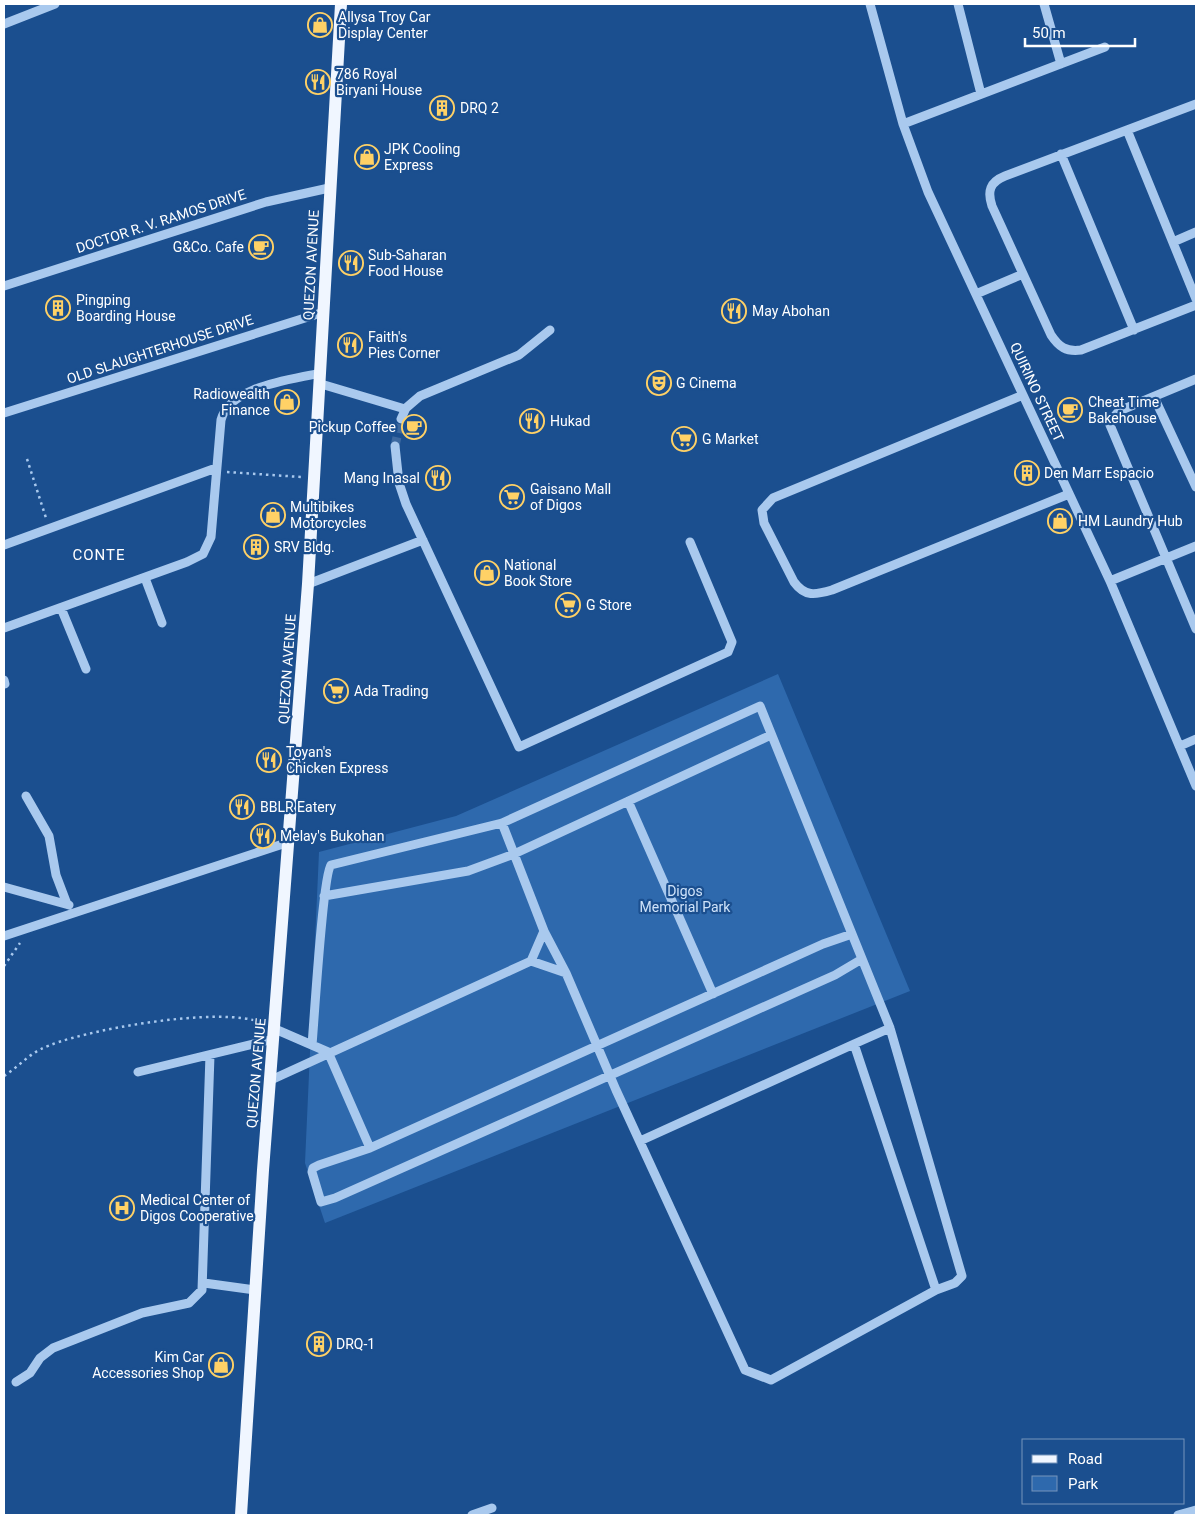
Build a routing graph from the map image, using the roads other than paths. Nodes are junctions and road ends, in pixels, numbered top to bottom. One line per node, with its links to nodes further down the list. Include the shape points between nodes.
1 (55, 4): 6 (street)
2 (341, 4): 14 (main road, QUEZON AVENUE)
3 (870, 4): 11 (street, QUIRINO STREET)
4 (958, 4): 9 (street)
5 (1044, 4): 8 (street)
6 (4, 24)
7 (1105, 47): 8 (street)
8 (1061, 64): 9 (street)
9 (981, 94): 11 (street)
10 (1196, 104): 12 (street)
11 (902, 124): 19 (street, QUIRINO STREET, via 928,192)
12 (1127, 130): 13 (street); 16 (street)
13 (1061, 154): 17 (street, via 999,178 988,192); 24 (street)
14 (329, 188): 18 (street, DOCTOR R. V. RAMOS DRIVE, via 266,202); 22 (main road, QUEZON AVENUE)
15 (1196, 232): 16 (street)
16 (1173, 242): 20 (street)
17 (1023, 274): 19 (street); 24 (street, via 1051,335 1065,350 1080,350)
18 (4, 286)
19 (976, 294): 27 (street, QUIRINO STREET)
20 (1196, 300)
21 (1196, 305): 24 (street)
22 (324, 312): 25 (main road, QUEZON AVENUE); 30 (street, OLD SLAUGHTERHOUSE DRIVE)
23 (550, 330): 29 (street, via 519,355 420,396)
24 (1134, 330)
25 (320, 379): 29 (street); 33 (street, via 255,390 233,401 221,420); 43 (main road, QUEZON AVENUE)
26 (1196, 379): 28 (street)
27 (1023, 395): 35 (street, QUIRINO STREET); 35 (street, via 773,498 762,510 764,523 794,582 800,590 812,595 832,590)
28 (1154, 397): 34 (street); 40 (street, via 1119,412 1110,425)
29 (405, 409): 31 (street)
30 (4, 413)
31 (401, 420)
32 (395, 446): 36 (street, via 399,483)
33 (216, 470): 38 (street); 41 (street, via 211,537 206,550 196,559)
34 (1196, 487)
35 (1070, 494): 42 (street, QUIRINO STREET)
36 (423, 540): 37 (street, via 519,748 728,652 732,642); 43 (street)
37 (690, 542)
38 (4, 545)
39 (1196, 546): 40 (street)
40 (1166, 559): 42 (street); 47 (street)
41 (145, 578): 44 (street); 45 (street)
42 (1110, 582): 51 (street, QUIRINO STREET)
43 (308, 584): 56 (main road, QUEZON AVENUE)
44 (61, 608): 46 (street); 48 (street)
45 (162, 623)
46 (4, 628)
47 (1196, 629)
48 (86, 669)
49 (771, 735): 54 (street); 55 (street, via 760,706); 63 (street)
50 (1196, 739): 51 (street)
51 (1180, 746): 52 (street, QUIRINO STREET)
52 (1196, 786)
53 (26, 796): 60 (street, via 49,836 56,875)
54 (628, 802): 57 (street); 68 (street)
55 (502, 823): 57 (street); 59 (street, via 331,865 327,869)
56 (289, 842): 61 (street); 70 (main road, QUEZON AVENUE)
57 (514, 854): 59 (street, via 468,871); 62 (street)
58 (4, 887): 60 (street)
59 (324, 896): 72 (street)
60 (67, 904): 61 (street)
61 (84, 910): 64 (street)
62 (544, 930): 66 (street); 67 (street)
63 (852, 934): 65 (street); 68 (street)
64 (4, 936)
65 (862, 959): 69 (street); 77 (street, via 835,975)
66 (531, 961): 67 (street); 74 (street)
67 (566, 973): 73 (street)
68 (713, 994): 73 (street)
69 (890, 1028): 71 (street); 83 (street, via 962,1276 955,1283)
70 (275, 1034): 72 (street); 75 (street); 78 (main road, QUEZON AVENUE)
71 (854, 1044): 79 (street); 83 (street)
72 (312, 1045): 74 (street)
73 (597, 1046): 77 (street); 80 (street)
74 (328, 1052): 78 (street); 80 (street)
75 (210, 1055): 76 (street); 81 (street)
76 (138, 1072)
77 (610, 1075): 79 (street); 80 (street, via 321,1202 313,1168)
78 (271, 1080): 82 (main road, QUEZON AVENUE)
79 (640, 1141): 83 (street, via 744,1370 771,1380)
80 (370, 1148)
81 (204, 1284): 82 (street); 84 (street, via 197,1297 189,1303 142,1313 53,1348 40,1358 30,1373)
82 (256, 1290): 87 (main road, QUEZON AVENUE)
83 (936, 1290)
84 (16, 1382)
85 (492, 1508): 88 (street)
86 (1196, 1510): 89 (street)
87 (241, 1515)
88 (472, 1515)
89 (1178, 1515)

